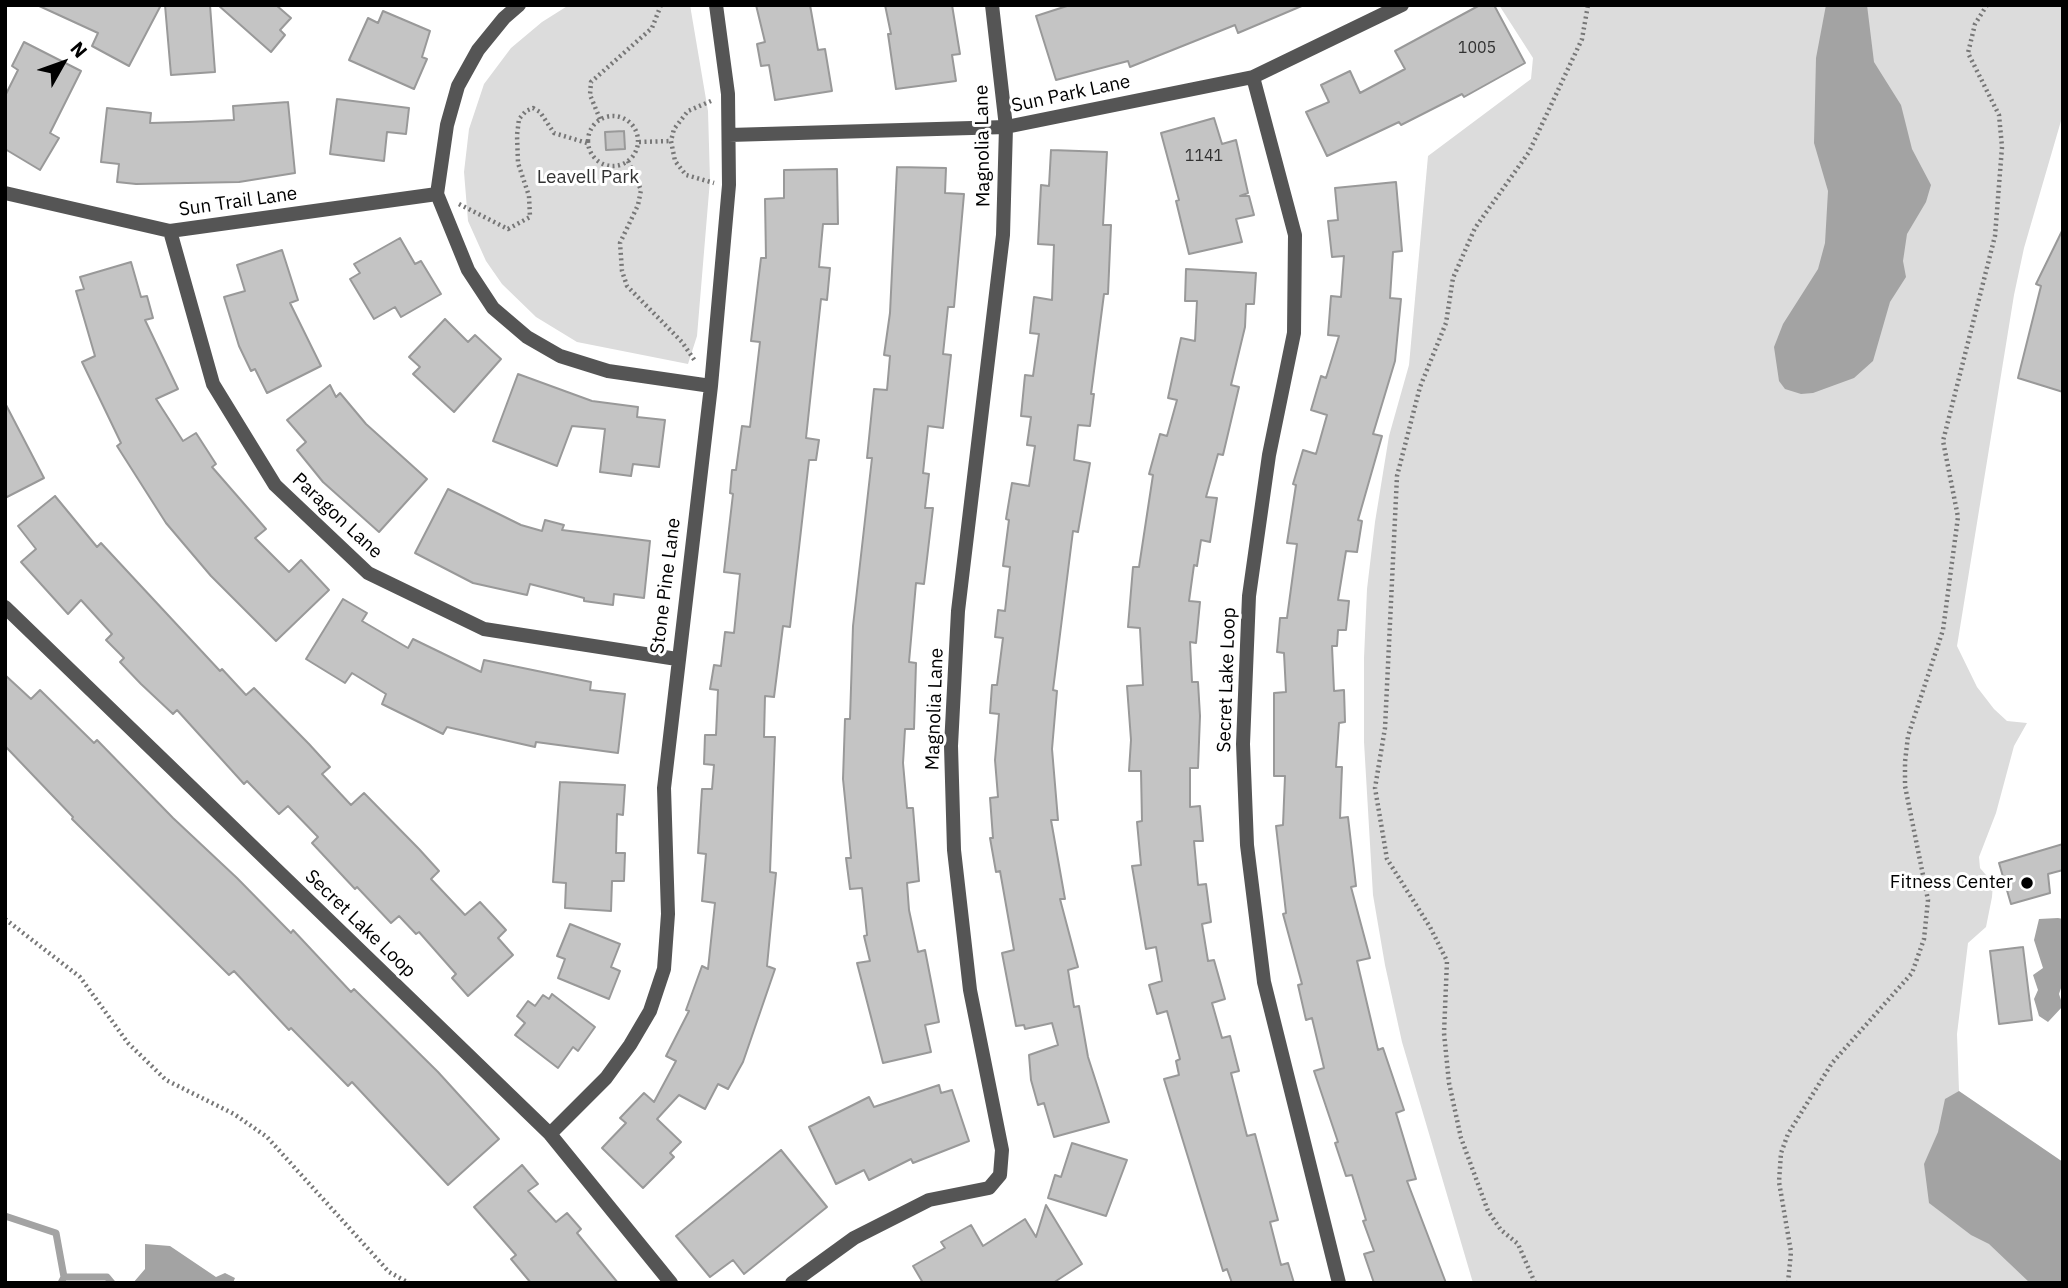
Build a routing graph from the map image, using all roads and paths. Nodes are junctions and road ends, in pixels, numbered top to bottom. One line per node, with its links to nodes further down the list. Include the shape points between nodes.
1 (519, 5): 19 (street, via 478,50 458,86)
2 (661, 5): 10 (path, via 652,28 591,82 590,96)
3 (716, 5): 9 (street, Stone Pine Lane)
4 (992, 5): 11 (street, Magnolia Lane)
5 (1588, 5): 30 (path, via 1582,39 1529,152 1475,228 1453,278 1446,323 1420,387 1397,476 1384,728 1375,788 1387,859 1447,961 1444,1033 1461,1139 1480,1195 1501,1230 1518,1244)
6 (1987, 5): 31 (path, via 1975,24 1968,53 1999,115 2002,147 1995,236 1943,441 1958,517 1943,630 1908,736 1905,762 1905,786 1928,900 1924,939 1912,973 1832,1063 1788,1134 1779,1182 1791,1252)
7 (1395, 7): 8 (street, Sun Park Lane)
8 (1253, 77): 11 (street, Sun Park Lane); 29 (street, Secret Lake Loop, via 1295,249 1294,333 1269,455 1249,596 1243,744 1247,845 1264,982)
9 (728, 94): 12 (street, Stone Pine Lane); 14 (path, via 688,111 674,129)
10 (600, 118): 13 (path, via 626,119); 15 (path, via 590,129)
11 (1006, 127): 12 (street, Sun Park Lane); 28 (street, Magnolia Lane, via 1003,235 958,611 951,746 956,863 970,990 1002,1150 1000,1175 989,1188 929,1200 854,1238)
12 (729, 135): 17 (street, Stone Pine Lane)
13 (639, 142): 14 (path); 16 (path)
14 (671, 142): 17 (path, via 675,161 686,175)
15 (587, 143): 16 (path, via 593,157 606,165); 19 (path, via 554,133 540,112 526,111 519,119 518,163 529,196 530,217 508,229)
16 (628, 161): 21 (path, via 641,190 620,243 627,286 682,342)
17 (729, 185): 21 (street, Stone Pine Lane)
18 (5, 193): 20 (street, Sun Trail Lane)
19 (437, 194): 20 (street, Sun Trail Lane); 21 (street, via 468,270 493,308 527,337 560,356 608,371)
20 (170, 231): 23 (street, Paragon Lane, via 213,384 275,485 368,573 484,629)
21 (711, 386): 23 (street, Stone Pine Lane)
22 (5, 607): 25 (street, Secret Lake Loop)
23 (677, 659): 25 (street, Stone Pine Lane, via 664,788 668,914 664,969 650,1011 630,1045 606,1078)
24 (5, 919): 26 (path, via 80,977 128,1043 166,1080 234,1114 267,1137 389,1272)
25 (550, 1134): 27 (street, Secret Lake Loop)
26 (409, 1283)
27 (671, 1283)
28 (792, 1283)
29 (1339, 1283)
30 (1535, 1283)
31 (1788, 1283)

